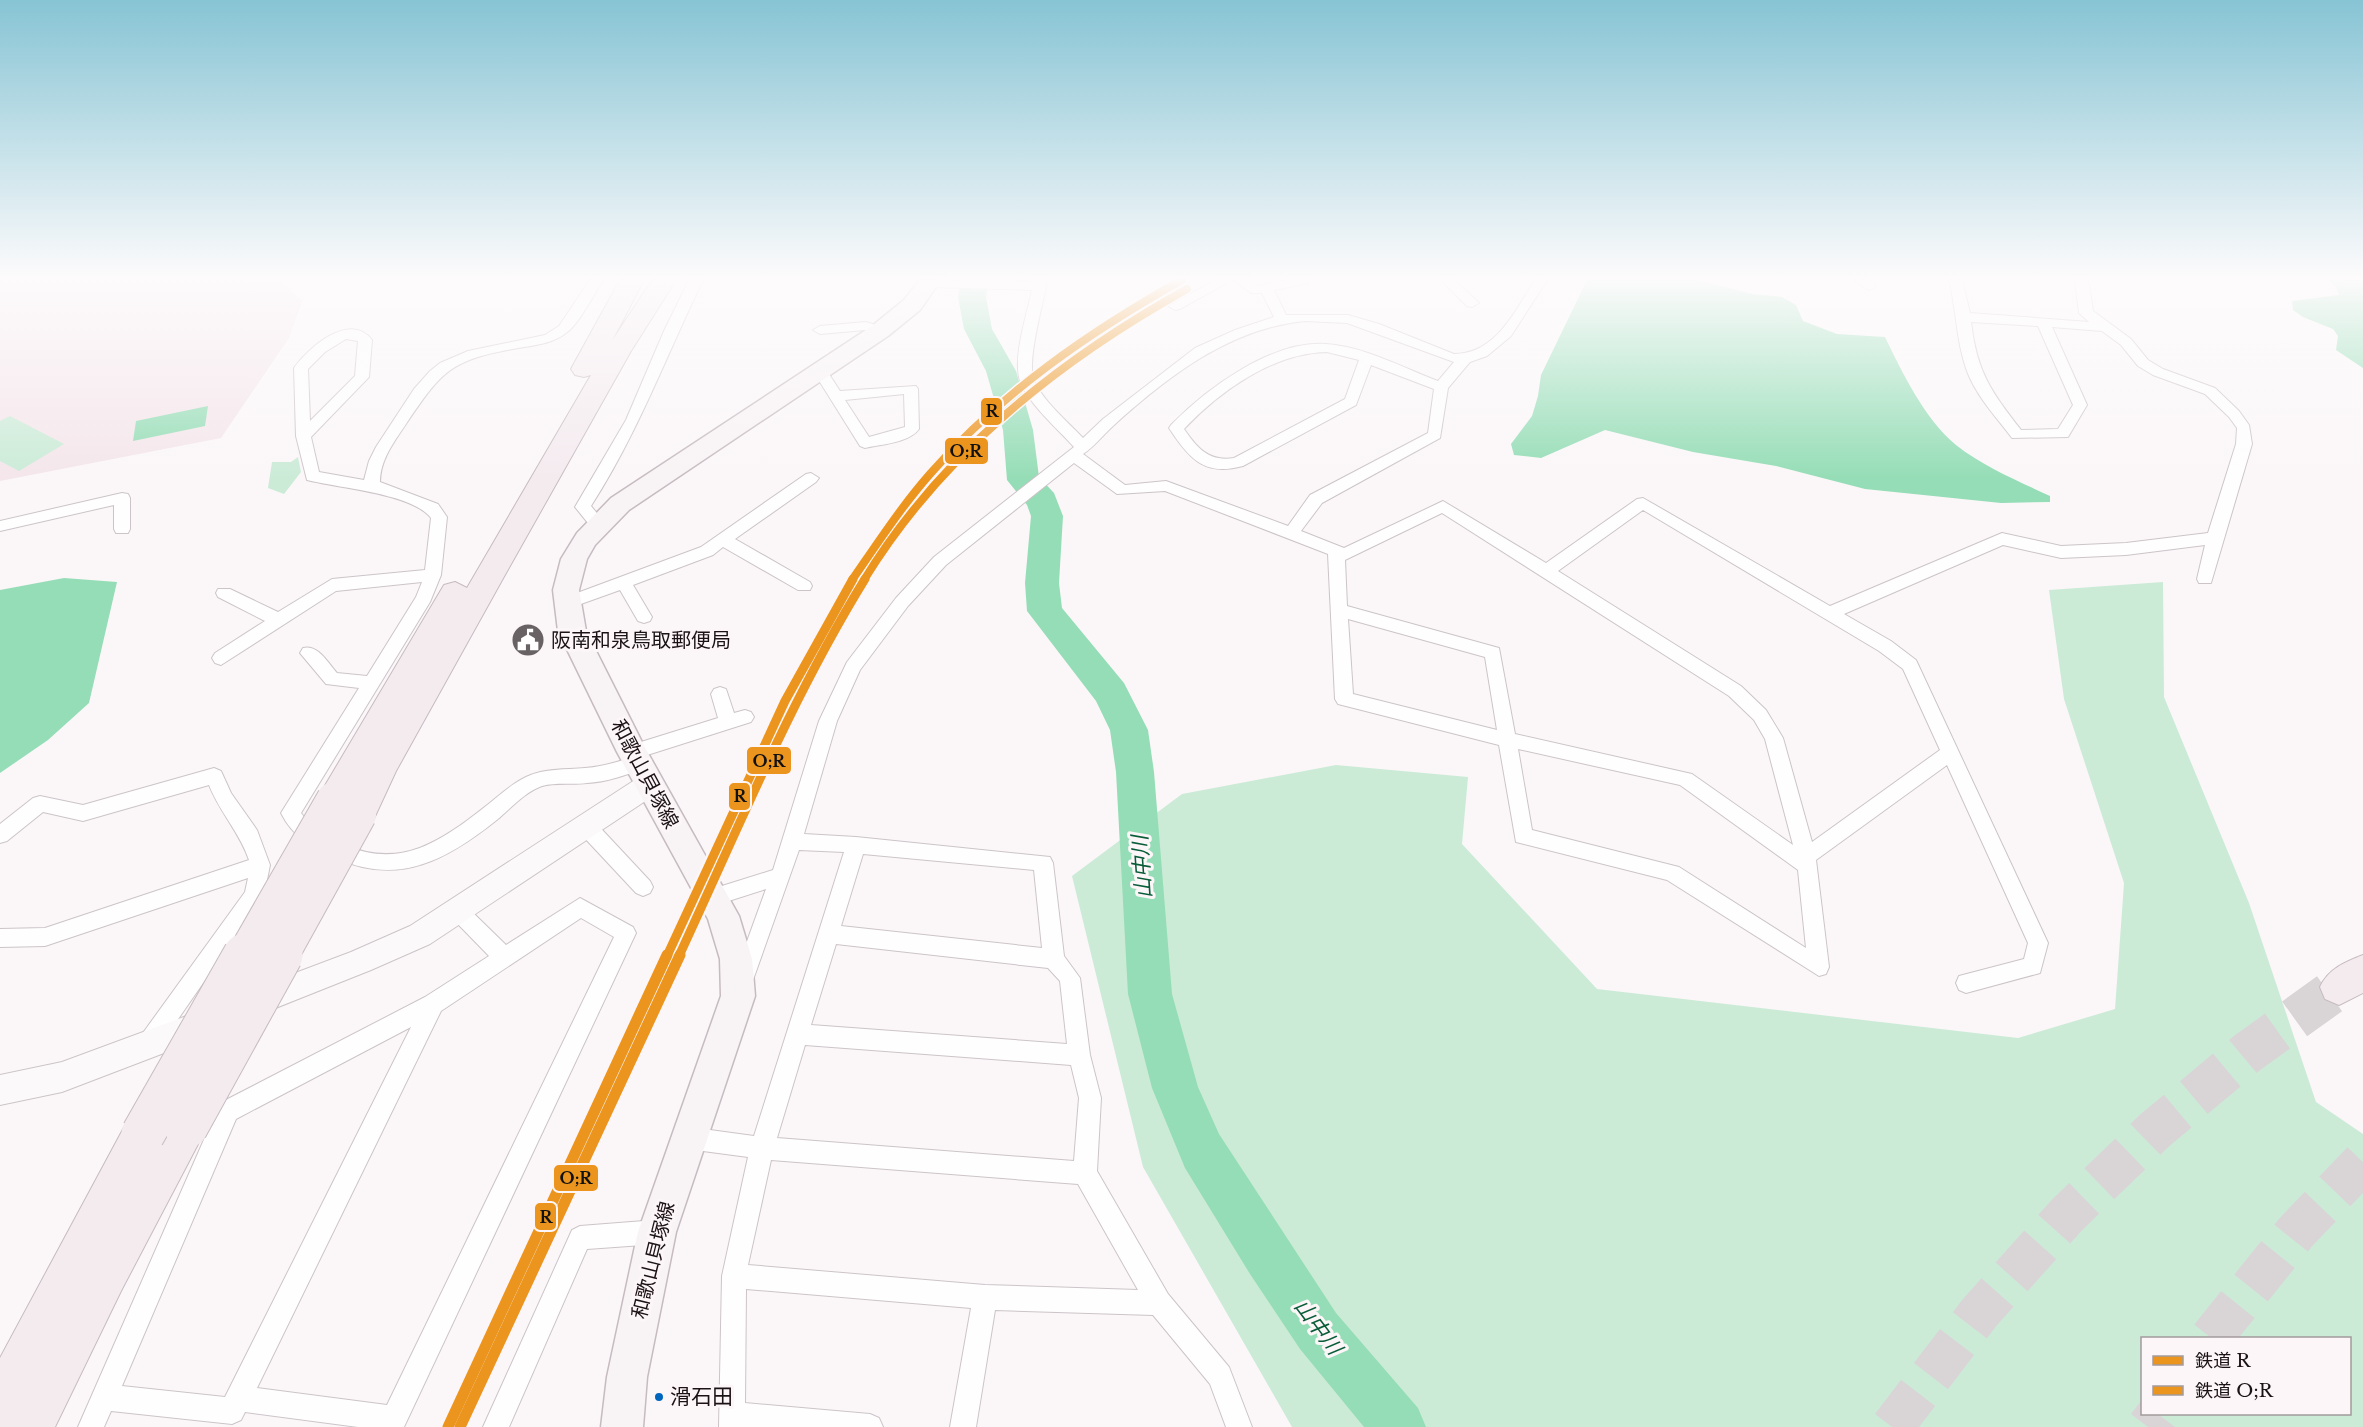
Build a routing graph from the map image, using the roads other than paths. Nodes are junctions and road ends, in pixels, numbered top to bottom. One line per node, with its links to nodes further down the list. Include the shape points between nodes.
1 (323, 347): 20 (street, via 301,368)
2 (364, 347): 20 (street, via 362,377)
3 (511, 347): 23 (street, via 464,357 436,373 382,449 373,467)
4 (596, 347): 49 (highway)
5 (621, 347): 49 (highway, via 381,767)
6 (664, 347): 24 (street, via 633,420 583,507)
7 (857, 347): 17 (main road, 和歌山貝塚線)
8 (1028, 347): 21 (street, via 1026,379)
9 (1212, 347): 21 (street, via 1190,357 1108,422)
10 (1423, 347): 16 (street)
11 (1492, 347): 16 (street)
12 (1968, 347): 13 (street, via 1981,387 2017,435 2063,434 2080,405)
13 (2054, 347)
14 (2129, 347): 28 (street, via 2142,363 2210,391 2244,428 2244,444)
15 (1366, 360): 15 (street, via 1328,348 1303,350 1242,374 1176,428 1195,456 1222,465 1238,462 1351,402); 18 (street)
16 (1464, 360): 18 (street)
17 (820, 371): 19 (street); 24 (main road, 和歌山貝塚線, via 620,504)
18 (1441, 387): 27 (street, via 1435,435 1316,499)
19 (835, 396): 19 (street, via 865,443 912,429 911,389)
20 (303, 436): 23 (street, via 312,476)
21 (1078, 452): 27 (street, via 1122,490 1166,486); 52 (street, via 940,561 902,602 853,668 828,721)
22 (811, 478): 29 (street)
23 (372, 485): 32 (street, via 426,505 439,517)
24 (598, 524): 37 (main road, 和歌山貝塚線, via 574,558 567,579)
25 (0, 526): 26 (street, via 122,498)
26 (122, 529)
27 (1291, 534): 30 (street)
28 (2215, 538): 33 (street); 39 (street, via 2061,552 2002,539)
29 (723, 540): 34 (street, via 707,551); 35 (street, via 781,581)
30 (1336, 551): 31 (street, via 1345,554 1443,506); 38 (street)
31 (1546, 571): 39 (street, via 1643,503); 54 (street, via 1735,691 1760,715 1774,738)
32 (433, 575): 41 (street, via 332,585); 44 (street, via 424,598)
33 (2205, 579)
34 (624, 581): 37 (street); 40 (street)
35 (804, 586)
36 (224, 593): 41 (street)
37 (567, 603): 48 (main road, 和歌山貝塚線, via 572,631)
38 (1338, 610): 46 (street, via 1493,653); 46 (street, via 1344,699)
39 (1830, 613): 47 (street, via 1910,665)
40 (645, 617)
41 (279, 620): 43 (street)
42 (309, 653): 44 (street, via 332,679)
43 (221, 658)
44 (373, 683): 48 (street, via 291,813 297,827 351,858 376,865 407,862 464,835 520,789 536,781)
45 (720, 694): 48 (street, via 736,720)
46 (1508, 740): 54 (street, via 1685,779); 54 (street, via 1524,836 1672,873 1819,967)
47 (1950, 753): 54 (street); 64 (street, via 2038,943 2032,966)
48 (640, 767): 50 (street); 58 (main road, 和歌山貝塚線)
49 (346, 807): 80 (highway, bridge, via 143,1134); 83 (highway, bridge)
50 (586, 826): 57 (street); 59 (street)
51 (0, 835): 55 (street, via 40,804 83,813 214,776 223,797 250,836)
52 (790, 841): 53 (street); 56 (street)
53 (856, 845): 60 (street); 63 (street, via 1043,863)
54 (1807, 861)
55 (260, 865): 61 (street, via 45,937); 68 (street, via 254,895)
56 (781, 876): 58 (street); 65 (street)
57 (643, 887)
58 (713, 897): 65 (main road, 和歌山貝塚線, via 736,959)
59 (457, 910): 62 (street); 68 (street, via 420,935 361,961)
60 (829, 934): 63 (street); 67 (street)
61 (0, 938)
62 (504, 957): 66 (street); 82 (street, via 580,907 626,933)
63 (1054, 959): 69 (street, via 1070,978)
64 (1966, 983)
65 (738, 996): 71 (main road, 和歌山貝塚線)
66 (433, 1004): 78 (street, via 228,1111); 79 (street)
67 (798, 1034): 69 (street); 72 (street)
68 (147, 1044): 70 (street, via 62,1077)
69 (1079, 1055): 73 (street, via 1090,1098)
70 (0, 1090)
71 (688, 1138): 72 (street); 74 (main road, 和歌山貝塚線)
72 (762, 1148): 73 (street); 75 (street)
73 (1085, 1173): 77 (street)
74 (657, 1232): 85 (street, via 580,1238); 86 (main road, 和歌山貝塚線, via 627,1377)
75 (734, 1276): 76 (street); 81 (street)
76 (985, 1297): 77 (street); 88 (street)
77 (1159, 1303): 89 (street, via 1220,1376)
78 (104, 1397): 79 (street, via 232,1410); 84 (street)
79 (238, 1398): 82 (street)
80 (0, 1407)
81 (732, 1421): 87 (street)
82 (392, 1423)
83 (30, 1427)
84 (91, 1427)
85 (496, 1427)
86 (622, 1427)
87 (870, 1427)
88 (963, 1427)
89 (1239, 1427)

